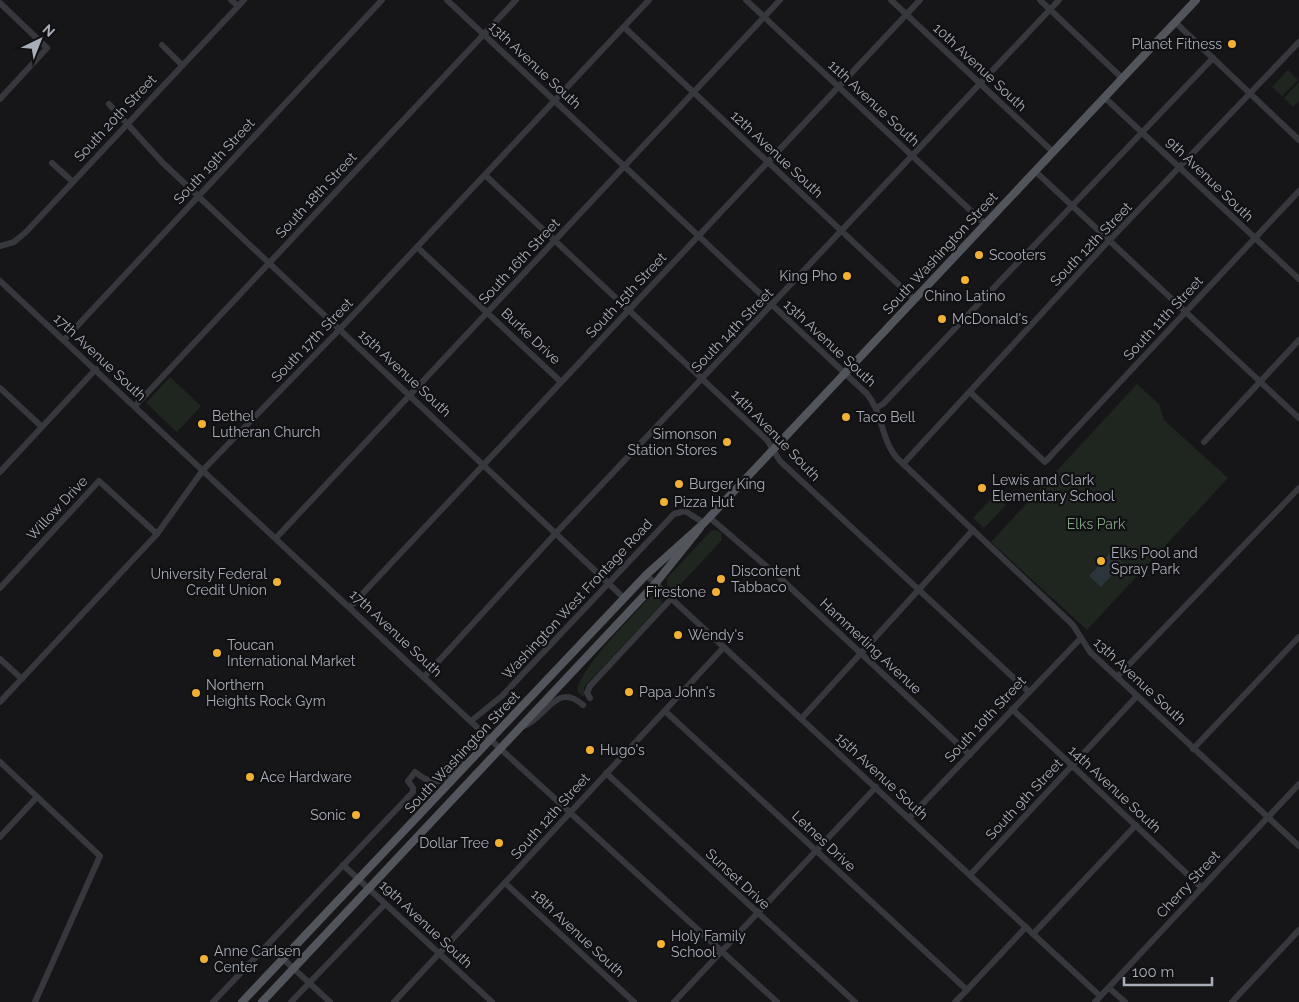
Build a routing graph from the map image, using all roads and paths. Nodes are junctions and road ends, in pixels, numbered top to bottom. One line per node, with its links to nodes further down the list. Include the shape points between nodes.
1 (231, 0): 15 (street)
2 (244, 0): 15 (street, South 20th Street)
3 (382, 0): 48 (street, South 19th Street)
4 (446, 0): 21 (street, 13th Avenue South)
5 (516, 0): 21 (street, South 18th Street)
6 (649, 0): 20 (street, South 17th Street)
7 (746, 0): 18 (street, 11th Avenue South)
8 (780, 0): 18 (street, South 16th Street)
9 (891, 0): 17 (street, 10th Avenue South)
10 (920, 0): 17 (street, South 15th Street)
11 (1040, 0): 16 (street)
12 (1059, 0): 16 (street, South 14th Street)
13 (1191, 1): 19 (main road, South Washington Street)
14 (0, 2): 32 (street, via 47,48)
15 (238, 6): 25 (street, South 20th Street)
16 (1050, 10): 26 (street); 27 (street, South 14th Street)
17 (906, 14): 27 (street, 10th Avenue South); 28 (street, South 15th Street)
18 (764, 17): 28 (street, 11th Avenue South); 29 (street, South 16th Street)
19 (1175, 22): 24 (street); 26 (main road, South Washington Street)
20 (624, 27): 29 (street, 12th Avenue South); 33 (street, South 17th Street)
21 (484, 34): 33 (street, 13th Avenue South); 58 (street, South 18th Street)
22 (1299, 42): 30 (street, South 12th Street)
23 (162, 45): 25 (street)
24 (1213, 58): 30 (street); 36 (street)
25 (182, 65): 35 (street, South 20th Street)
26 (1122, 78): 31 (main road, South Washington Street)
27 (980, 84): 38 (street, 10th Avenue South); 39 (street, South 14th Street)
28 (838, 86): 39 (street, 11th Avenue South); 40 (street, South 15th Street)
29 (693, 93): 40 (street, 12th Avenue South); 42 (street, South 16th Street)
30 (1250, 94): 37 (street); 43 (street, South 12th Street)
31 (1104, 97): 36 (street, 9th Avenue South); 38 (main road, South Washington Street)
32 (0, 99)
33 (554, 101): 42 (street, 13th Avenue South); 45 (street, South 17th Street)
34 (109, 104): 35 (street, 15th Avenue South)
35 (127, 124): 46 (street, South 20th Street); 48 (street, 15th Avenue South)
36 (1143, 131): 43 (street, 9th Avenue South); 49 (street)
37 (1299, 140)
38 (1052, 151): 44 (main road, South Washington Street)
39 (912, 156): 50 (street, 11th Avenue South); 51 (street, South 14th Street)
40 (768, 162): 51 (street, 12th Avenue South); 52 (street, South 15th Street)
41 (52, 163): 46 (street)
42 (625, 167): 52 (street, 13th Avenue South); 54 (street, South 16th Street)
43 (1181, 168): 53 (street, 9th Avenue South); 55 (street, South 12th Street)
44 (1034, 170): 49 (street); 50 (main road, South Washington Street)
45 (485, 175): 54 (street, 14th Avenue South); 57 (street, South 17th Street)
46 (73, 182): 56 (street, South 20th Street, via 26,232 14,242)
47 (1299, 191): 53 (street, South 11th Street)
48 (198, 196): 58 (street, 15th Avenue South); 67 (street, South 19th Street)
49 (1073, 206): 55 (street); 78 (street)
50 (985, 224): 61 (main road, South Washington Street)
51 (841, 231): 61 (street, 12th Avenue South); 62 (street, South 14th Street)
52 (698, 236): 62 (street, 13th Avenue South); 63 (street, South 15th Street)
53 (1255, 238): 59 (street, 9th Avenue South); 64 (street, South 11th Street)
54 (556, 240): 63 (street, 14th Avenue South); 65 (street, South 16th Street)
55 (1111, 240): 64 (street); 75 (street, South 12th Street)
56 (0, 246)
57 (417, 247): 65 (street, Burke Drive); 66 (street, South 17th Street)
58 (270, 263): 66 (street, 15th Avenue South); 77 (street, South 18th Street)
59 (1299, 279)
60 (0, 281): 67 (street, 17th Avenue South)
61 (914, 299): 70 (main road, South Washington Street)
62 (773, 305): 70 (street, 13th Avenue South); 71 (street, South 14th Street)
63 (629, 310): 71 (street, 14th Avenue South); 73 (street, South 15th Street)
64 (1185, 312): 72 (street); 75 (street, South 11th Street, via 1045,462)
65 (488, 313): 73 (street, Burke Drive); 76 (street, South 16th Street)
66 (340, 329): 76 (street, 15th Avenue South); 85 (street, South 17th Street)
67 (64, 340): 69 (street, 17th Avenue South)
68 (1299, 340): 72 (street)
69 (96, 370): 77 (street, 17th Avenue South); 80 (street)
70 (845, 373): 78 (street, 13th Avenue South, via 867,394); 82 (main road, South Washington Street)
71 (703, 379): 82 (street, 14th Avenue South); 90 (street, South 14th Street)
72 (1260, 381): 79 (street); 81 (street)
73 (561, 382): 83 (street, South 15th Street)
74 (0, 388): 80 (street)
75 (970, 392): 84 (street, South 12th Street)
76 (410, 395): 83 (street, 15th Avenue South); 92 (street, South 16th Street)
77 (135, 406): 85 (street, 17th Avenue South)
78 (876, 408): 84 (street, 13th Avenue South, via 890,448)
79 (1299, 418)
80 (42, 427): 86 (street)
81 (1204, 442)
82 (773, 448): 88 (main road, South Washington Street); 97 (street, 14th Avenue South, via 780,461)
83 (484, 464): 90 (street, 15th Avenue South); 100 (street, South 15th Street)
84 (903, 464): 89 (street, 13th Avenue South)
85 (203, 470): 91 (street, South 17th Street); 92 (street, 17th Avenue South)
86 (0, 472)
87 (1299, 488): 107 (street)
88 (706, 520): 93 (main road, South Washington Street); 94 (street, Washington West Frontage Road, via 691,513 678,512); 95 (main road, South Washington Street, via 679,558); 104 (street, Hammerling Avenue)
89 (973, 530): 97 (street); 102 (street, 13th Avenue South, via 1073,625)
90 (556, 532): 94 (street, 15th Avenue South); 106 (street, South 14th Street)
91 (157, 534): 96 (street, Willow Drive, via 99,481); 108 (street, South 17th Street)
92 (276, 538): 100 (street, 17th Avenue South)
93 (646, 575): 95 (street, 15th Avenue South); 98 (main road, South Washington Street)
94 (609, 583): 98 (street, 15th Avenue South); 117 (street, Washington West Frontage Road, via 502,696)
95 (655, 584): 99 (street, 15th Avenue South); 118 (main road, South Washington Street)
96 (0, 588)
97 (920, 590): 104 (street); 109 (street, 14th Avenue South)
98 (624, 598): 119 (main road, South Washington Street)
99 (671, 599): 103 (street, 15th Avenue South); 111 (street, via 588,689)
100 (350, 607): 106 (street, 17th Avenue South)
101 (1299, 637): 121 (street)
102 (1080, 638): 107 (street, 13th Avenue South, via 1085,647); 109 (street, South 10th Street)
103 (724, 647): 115 (street, South 12th Street); 116 (street, 15th Avenue South)
104 (862, 653): 116 (street); 122 (street, Hammerling Avenue)
105 (0, 659): 108 (street)
106 (424, 677): 117 (street, 17th Avenue South)
107 (1117, 677): 110 (street, 13th Avenue South)
108 (22, 679): 112 (street, South 17th Street)
109 (1028, 692): 114 (street, South 10th Street)
110 (1137, 696): 121 (street, 13th Avenue South); 125 (street, South 9th Street)
111 (590, 698)
112 (0, 702)
113 (583, 705): 118 (street, via 570,697 560,698)
114 (1012, 709): 122 (street, South 10th Street); 125 (street, 14th Avenue South)
115 (665, 711): 126 (street, South 12th Street); 136 (street, Letnes Drive)
116 (801, 719): 128 (street, 15th Avenue South)
117 (471, 721): 119 (street, 17th Avenue South)
118 (524, 726): 120 (main road, South Washington Street)
119 (491, 740): 120 (street, 17th Avenue South); 123 (main road, South Washington Street)
120 (502, 749): 130 (street, 17th Avenue South); 141 (main road, South Washington Street)
121 (1193, 749): 131 (street, 13th Avenue South)
122 (970, 755): 132 (street, South 10th Street)
123 (474, 757): 137 (street, via 439,782 429,782 415,772 408,781 413,792); 139 (main road, South Washington Street)
124 (0, 762): 129 (street)
125 (1072, 767): 133 (street, 14th Avenue South); 138 (street, South 9th Street)
126 (606, 773): 130 (street, South 12th Street); 144 (street, Sunset Drive)
127 (1299, 784): 131 (street, Cherry Street)
128 (876, 787): 132 (street, 15th Avenue South); 136 (street)
129 (37, 796): 134 (street); 157 (street, via 100,856)
130 (570, 812): 140 (street, South 12th Street); 149 (street, 17th Avenue South)
131 (1267, 817): 135 (street, 13th Avenue South); 142 (street, Cherry Street)
132 (908, 818): 138 (street, 15th Avenue South)
133 (1136, 825): 142 (street, 14th Avenue South); 147 (street)
134 (0, 837)
135 (1299, 846)
136 (817, 851): 144 (street); 155 (street, Letnes Drive)
137 (343, 865): 139 (street, 19th Avenue South); 148 (street)
138 (970, 875): 145 (street, 15th Avenue South)
139 (359, 879): 141 (street, 19th Avenue South); 151 (main road, South Washington Street)
140 (505, 883): 150 (street, South 12th Street); 165 (street, 18th Avenue South)
141 (369, 888): 143 (street, 19th Avenue South); 152 (main road, South Washington Street)
142 (1202, 888): 154 (street, Cherry Street)
143 (386, 904): 150 (street, 19th Avenue South); 153 (street)
144 (757, 914): 149 (street); 168 (street, Sunset Drive)
145 (1026, 927): 147 (street, 15th Avenue South); 155 (street)
146 (1299, 930): 172 (street)
147 (1033, 934): 156 (street, 15th Avenue South)
148 (268, 945): 151 (street); 158 (street)
149 (722, 951): 166 (street); 167 (street, 17th Avenue South)
150 (440, 953): 163 (street, South 12th Street); 164 (street, 19th Avenue South)
151 (283, 959): 152 (street); 159 (main road, South Washington Street)
152 (294, 969): 153 (street); 160 (main road, South Washington Street)
153 (309, 983): 161 (street); 162 (street)
154 (1109, 988): 156 (street, Cherry Street); 171 (street)
155 (967, 990): 169 (street)
156 (1100, 996): 170 (street, Cherry Street)
157 (35, 1002)
158 (213, 1002)
159 (242, 1002)
160 (262, 1002)
161 (291, 1002)
162 (330, 1002)
163 (394, 1002)
164 (492, 1002)
165 (634, 1002)
166 (674, 1002)
167 (777, 1002)
168 (855, 1002)
169 (954, 1002)
170 (1095, 1002)
171 (1125, 1002)
172 (1232, 1002)

